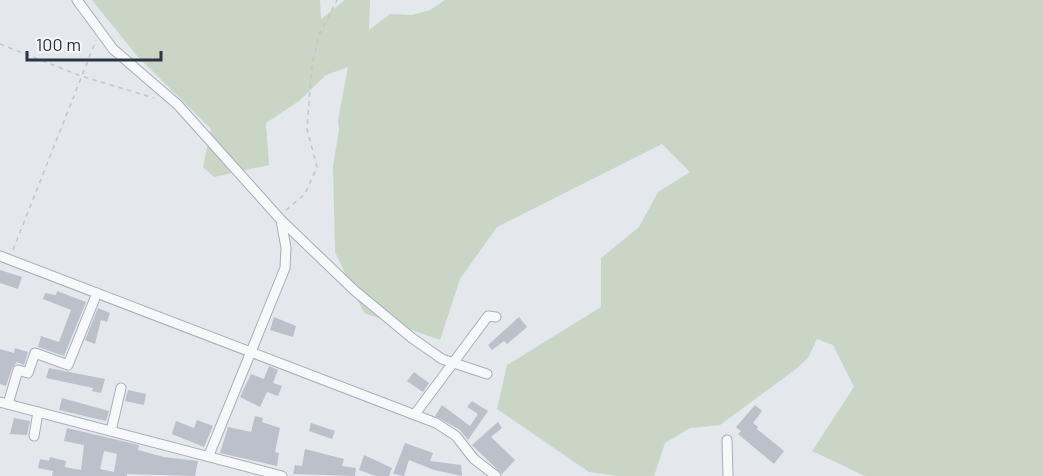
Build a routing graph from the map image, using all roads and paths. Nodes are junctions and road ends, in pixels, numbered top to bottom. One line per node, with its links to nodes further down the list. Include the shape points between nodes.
1 (77, 0): 3 (street)
2 (338, 0): 7 (path, via 319,35 312,65 307,129 317,167 305,194 287,207)
3 (99, 32): 5 (path); 7 (street, via 178,105)
4 (0, 44): 5 (path)
5 (81, 76): 6 (path); 8 (path)
6 (156, 98)
7 (281, 220): 11 (street, via 285,268); 12 (street, via 354,290 412,338)
8 (5, 258): 9 (street)
9 (97, 293): 11 (street); 15 (street, via 68,364 35,353 28,373 18,370)
10 (496, 317): 12 (street, via 488,316)
11 (252, 351): 17 (street); 21 (street)
12 (451, 363): 13 (street); 17 (street)
13 (487, 374)
14 (121, 388): 18 (street)
15 (4, 403): 16 (street)
16 (38, 412): 18 (street); 19 (street)
17 (414, 414): 24 (street, via 456,436 474,459)
18 (111, 431): 21 (street)
19 (34, 436)
20 (727, 440): 25 (street)
21 (209, 455): 22 (street)
22 (261, 473): 23 (street)
23 (282, 476)
24 (496, 476)
25 (728, 476)

